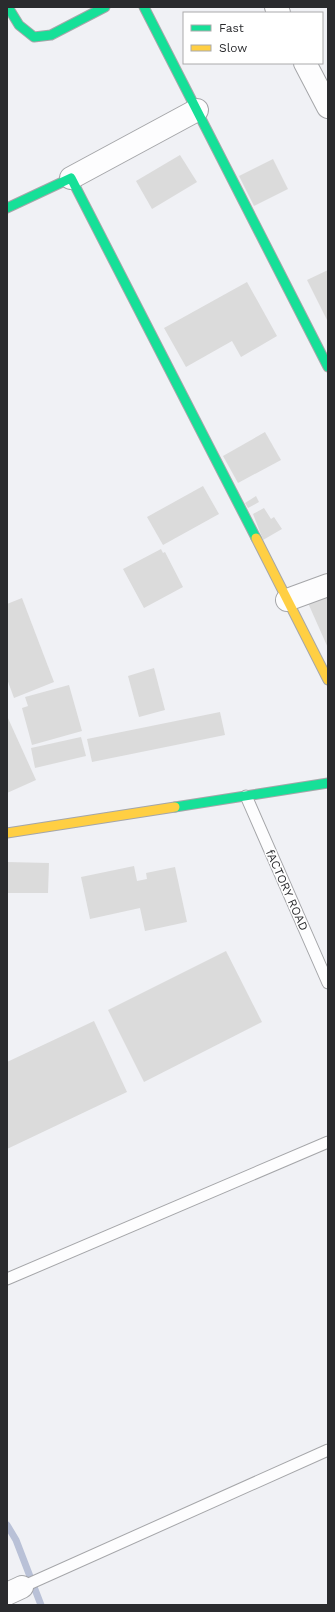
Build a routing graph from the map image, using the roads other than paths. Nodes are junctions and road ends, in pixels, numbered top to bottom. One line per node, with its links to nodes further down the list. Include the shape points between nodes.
1 (8, 7): 2 (street, via 19,25 34,37 51,35)
2 (105, 7)
3 (144, 7): 6 (street)
4 (306, 64): 5 (street)
5 (328, 107)
6 (197, 110): 7 (street); 9 (street)
7 (71, 178): 8 (street); 11 (street)
8 (7, 208)
9 (328, 367)
10 (328, 585): 11 (street)
11 (287, 600): 12 (street)
12 (328, 680)
13 (328, 783): 14 (street)
14 (246, 796): 15 (street); 16 (lane, fACTORY ROAD)
15 (7, 833)
16 (328, 983)
17 (328, 1142): 18 (lane)
18 (7, 1278)
19 (328, 1450): 20 (lane)
20 (14, 1591)

